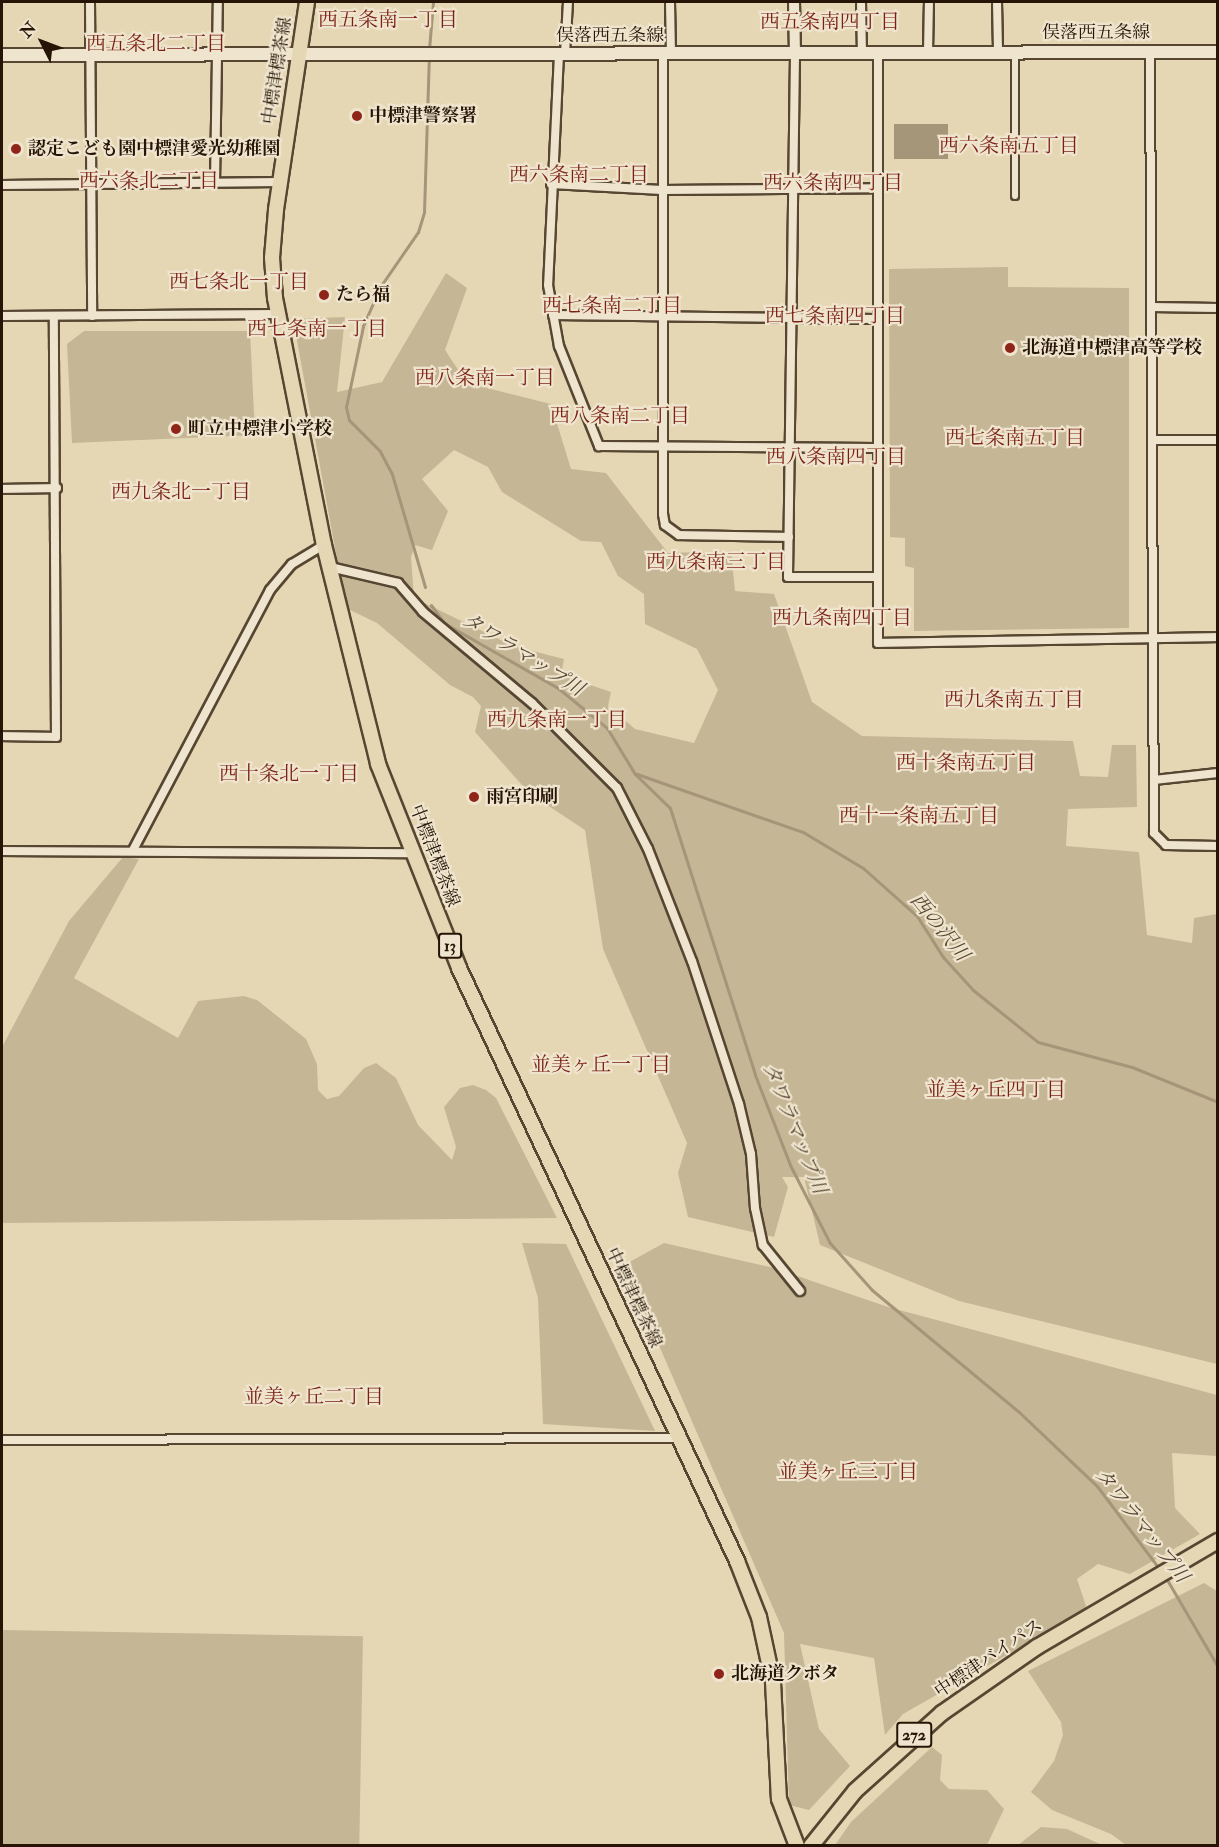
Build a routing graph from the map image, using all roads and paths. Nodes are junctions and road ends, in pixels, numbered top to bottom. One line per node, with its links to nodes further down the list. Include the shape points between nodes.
1 (90, 2): 22 (street)
2 (218, 2): 16 (street)
3 (307, 2): 17 (main road, 中標津標茶線 / 13)
4 (568, 2): 18 (street)
5 (670, 2): 19 (street)
6 (794, 2): 20 (street)
7 (861, 2): 12 (street)
8 (929, 2): 14 (street)
9 (997, 2): 10 (street)
10 (998, 51): 11 (main road, 俣落西五条線); 14 (main road, 俣落西五条線)
11 (1150, 51): 15 (main road, 俣落西五条線); 33 (street)
12 (862, 52): 13 (main road, 俣落西五条線); 20 (main road, 俣落西五条線)
13 (878, 52): 14 (main road, 俣落西五条線); 29 (street)
14 (928, 52)
15 (1218, 52)
16 (217, 54): 17 (main road, 俣落西五条線); 22 (main road, 俣落西五条線); 25 (street)
17 (297, 54): 18 (main road, 俣落西五条線); 24 (main road, 中標津標茶線 / 13)
18 (562, 54): 19 (main road, 俣落西五条線); 27 (street)
19 (667, 54): 20 (main road, 俣落西五条線); 31 (street)
20 (795, 54): 30 (street)
21 (2, 55): 22 (main road, 俣落西五条線)
22 (91, 55): 26 (street)
23 (1015, 59): 32 (street)
24 (280, 182): 25 (street); 35 (main road, 中標津標茶線 / 13, via 272,258)
25 (215, 183): 26 (street)
26 (91, 184): 28 (street); 39 (street)
27 (551, 184): 31 (street); 36 (street, via 548,285)
28 (2, 185)
29 (875, 188): 30 (street); 42 (street)
30 (791, 189): 31 (street); 41 (street)
31 (662, 190): 40 (street)
32 (1015, 196)
33 (1150, 307): 34 (street); 43 (street)
34 (1218, 308)
35 (280, 314): 39 (street); 51 (main road, 中標津標茶線 / 13)
36 (553, 315): 40 (street); 46 (street, via 559,346 599,446)
37 (2, 316): 38 (street)
38 (54, 316): 39 (street); 48 (street)
39 (92, 316)
40 (663, 317): 41 (street); 46 (street)
41 (790, 318): 42 (street); 45 (street)
42 (875, 319): 47 (street)
43 (1152, 440): 44 (street); 55 (street)
44 (1218, 440)
45 (789, 447): 46 (street); 47 (street); 50 (street)
46 (661, 448): 50 (street, via 663,514 671,532)
47 (876, 448): 53 (street)
48 (57, 488): 49 (street); 56 (street, via 56,737)
49 (2, 489)
50 (789, 537): 53 (street, via 788,577)
51 (324, 545): 52 (main road, 中標津標茶線 / 13); 60 (street, via 292,564 270,590)
52 (330, 567): 62 (main road, 中標津標茶線 / 13, via 378,764); 63 (street, via 398,583 423,612 532,703 617,788 648,849 677,921 739,1104 751,1154 755,1208 764,1245)
53 (876, 577): 55 (street, via 878,643)
54 (1218, 638): 55 (street)
55 (1152, 639): 58 (street)
56 (2, 736)
57 (1218, 773): 58 (street)
58 (1154, 780): 59 (street, via 1154,833 1161,843)
59 (1218, 846)
60 (132, 850): 61 (street); 62 (street)
61 (2, 851)
62 (412, 853): 64 (main road, 中標津標茶線 / 13, via 459,968)
63 (800, 1291)
64 (679, 1438): 65 (street); 67 (main road, 中標津標茶線 / 13, via 737,1561 766,1639 773,1682 779,1799)
65 (2, 1440)
66 (1218, 1541): 68 (main road, 中標津バイパス / 272, via 1037,1647 921,1729 855,1791)
67 (797, 1845)
68 (811, 1845)

